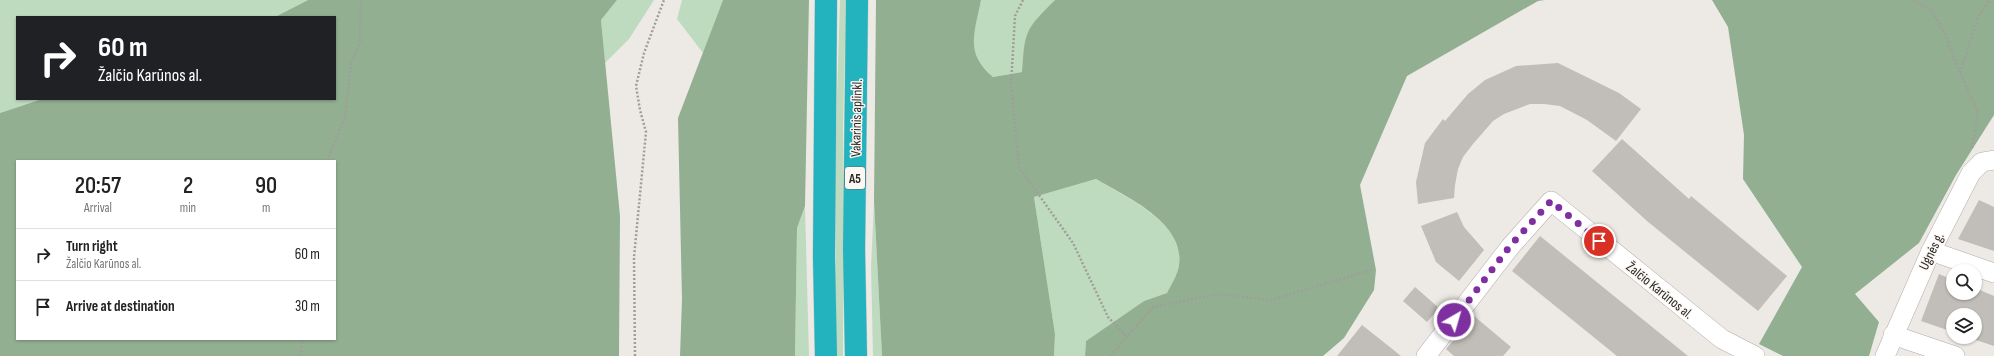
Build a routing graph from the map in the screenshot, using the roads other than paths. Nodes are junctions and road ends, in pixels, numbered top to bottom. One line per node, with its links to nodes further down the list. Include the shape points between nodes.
1 (826, 0): 7 (highway, A5)
2 (858, 0): 8 (highway, Vakarinis aplinkl. / A5, via 854,249)
3 (1994, 160): 4 (street, Ugnės g., via 1982,162 1973,170)
4 (1931, 251): 5 (street); 6 (street, Ugnės g.)
5 (1994, 273)
6 (1892, 335): 11 (street, Ugnės g.); 12 (street)
7 (826, 356)
8 (856, 356)
9 (1426, 356): 10 (street, Žalčio Karūnos al., via 1510,246 1551,201 1722,339)
10 (1755, 356)
11 (1885, 356)
12 (1954, 356)

